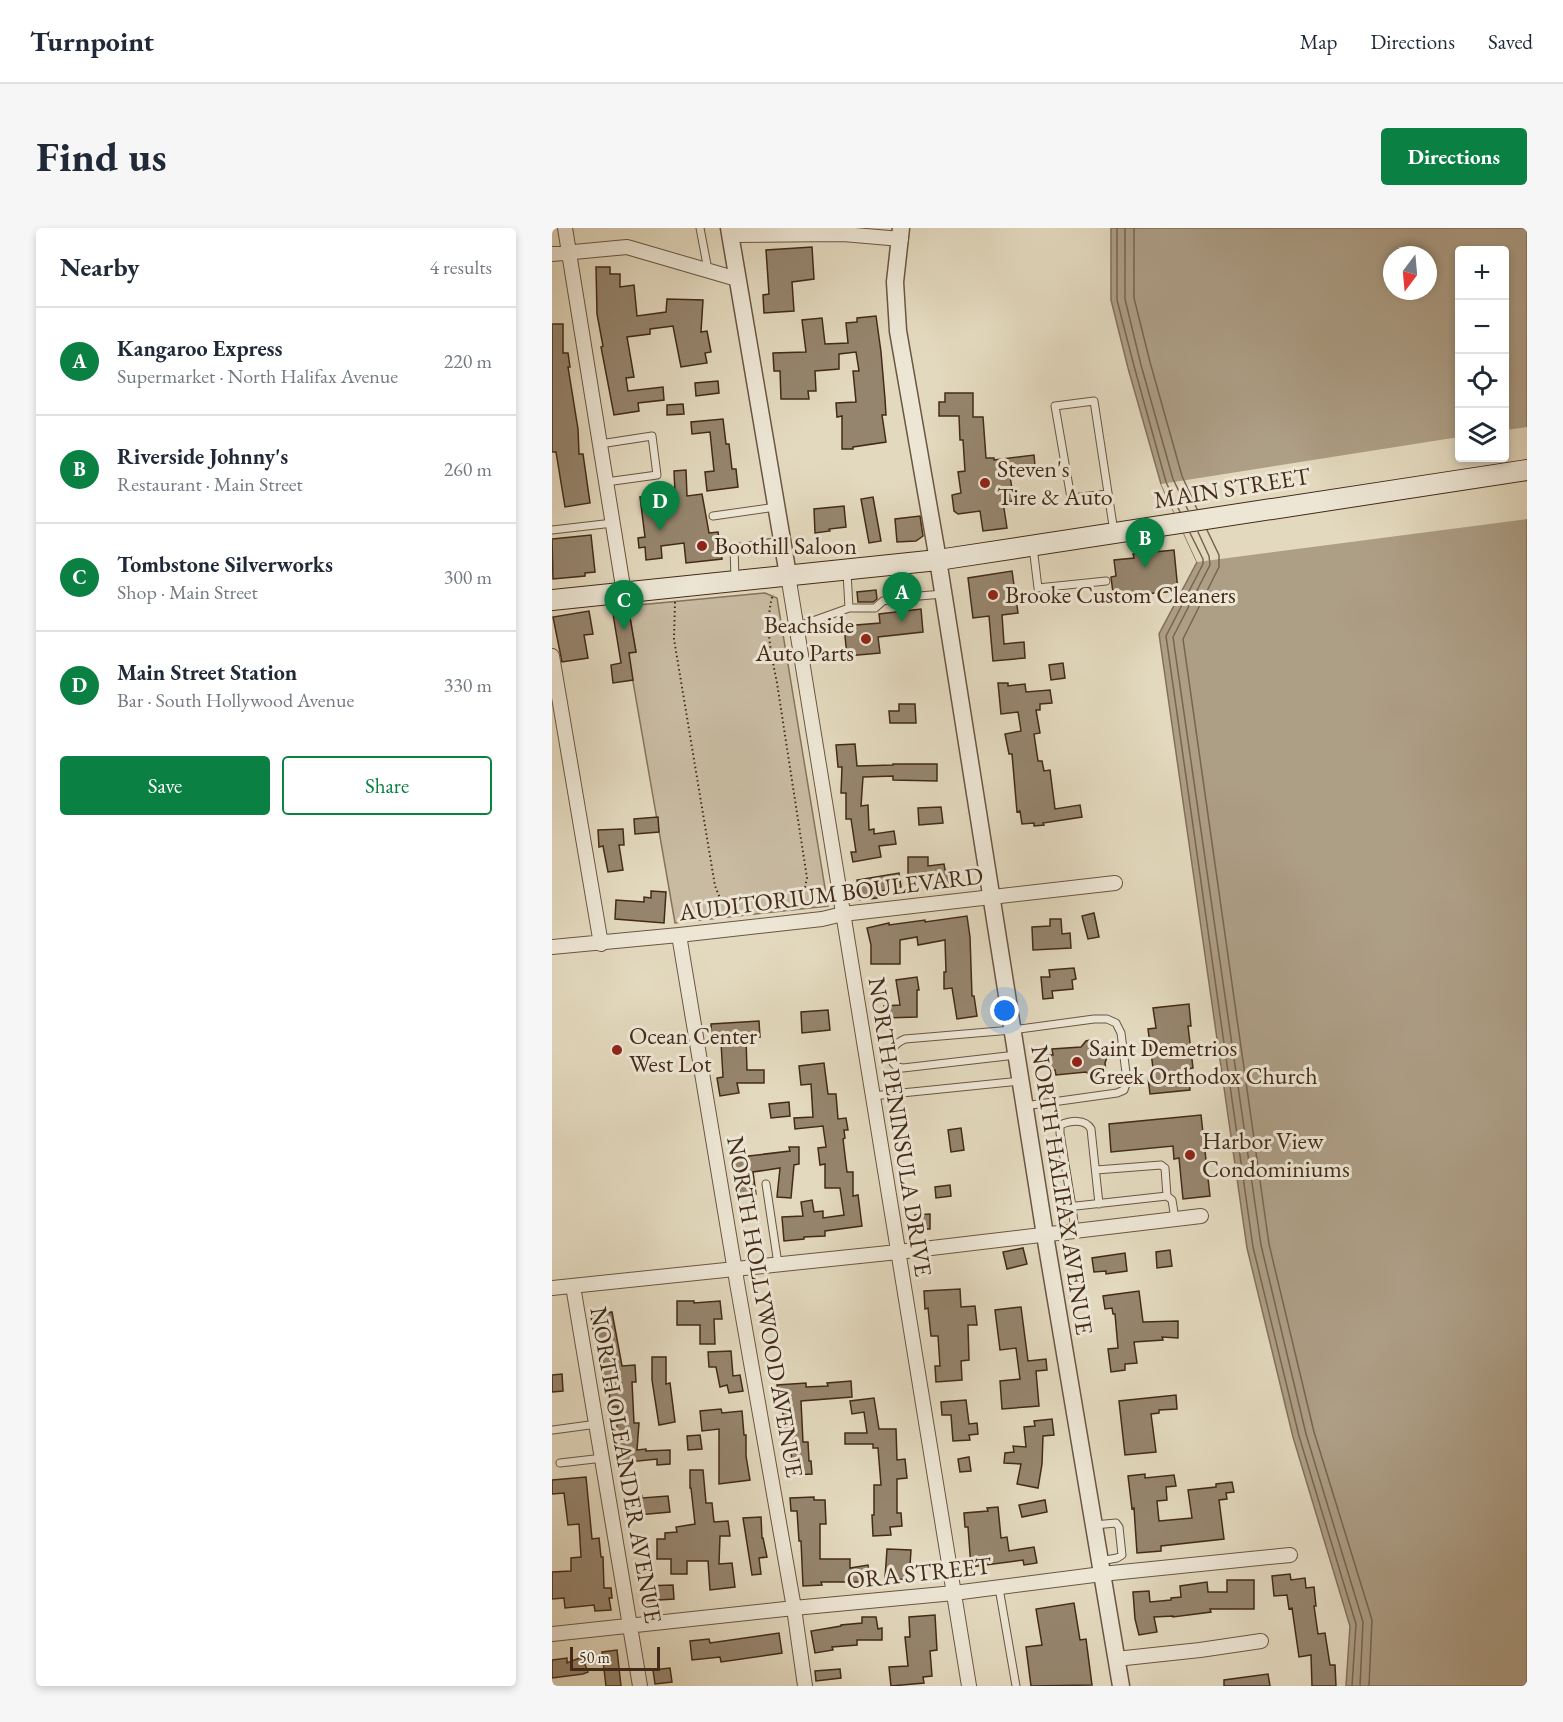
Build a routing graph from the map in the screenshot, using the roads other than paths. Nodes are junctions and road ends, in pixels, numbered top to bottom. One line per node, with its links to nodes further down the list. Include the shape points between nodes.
1 (565, 228): 7 (street)
2 (700, 228): 9 (lane)
3 (729, 231): 4 (street); 10 (street)
4 (806, 231): 5 (street)
5 (842, 231): 6 (street)
6 (901, 233): 22 (street, NORTH HALIFAX AVENUE, via 896,282 898,331)
7 (569, 252): 8 (street); 9 (street, via 627,246); 11 (street)
8 (552, 254)
9 (708, 270): 10 (street)
10 (738, 279): 15 (street)
11 (600, 444): 13 (street); 13 (lane, via 652,436 657,475)
12 (1527, 470): 19 (main road, MAIN STREET)
13 (606, 482): 17 (street)
14 (1108, 494): 14 (lane, via 1094,401 1055,406 1071,498); 19 (lane)
15 (776, 507): 16 (lane); 20 (street)
16 (713, 516)
17 (613, 523): 18 (lane); 28 (street)
18 (552, 530)
19 (1114, 532): 21 (main road, MAIN STREET)
20 (782, 541): 25 (street); 26 (lane, via 734,548)
21 (1033, 544): 22 (main road, MAIN STREET); 27 (lane, via 1038,588)
22 (938, 560): 23 (main road, MAIN STREET); 29 (street, NORTH HALIFAX AVENUE)
23 (895, 564): 24 (main road, MAIN STREET); 30 (lane)
24 (847, 569): 25 (main road, MAIN STREET); 32 (lane)
25 (788, 575): 26 (main road, MAIN STREET); 33 (street, NORTH PENINSULA DRIVE)
26 (735, 581): 28 (main road, MAIN STREET)
27 (1106, 581)
28 (624, 593): 31 (main road, MAIN STREET)
29 (943, 594): 30 (lane); 38 (street, NORTH HALIFAX AVENUE)
30 (897, 598): 32 (lane, via 883,601 875,608)
31 (552, 600)
32 (849, 608): 33 (lane)
33 (796, 627): 39 (street, NORTH PENINSULA DRIVE)
34 (552, 656): 35 (street)
35 (554, 681): 36 (street)
36 (556, 704): 41 (street)
37 (1115, 883): 38 (street, AUDITORIUM BOULEVARD)
38 (990, 896): 39 (street, AUDITORIUM BOULEVARD); 43 (street, NORTH HALIFAX AVENUE)
39 (843, 914): 40 (street, AUDITORIUM BOULEVARD); 46 (street, NORTH PENINSULA DRIVE)
40 (680, 935): 41 (street, AUDITORIUM BOULEVARD); 59 (street, NORTH HOLLYWOOD AVENUE)
41 (601, 944): 42 (street, AUDITORIUM BOULEVARD)
42 (552, 947)
43 (1012, 1029): 44 (street, NORTH HALIFAX AVENUE); 44 (lane, via 904,1039 897,1042 891,1056 893,1064 903,1068); 47 (lane, via 1107,1019 1116,1023 1121,1032 1127,1082 1124,1090 1118,1094)
44 (1016, 1055): 45 (street, NORTH HALIFAX AVENUE)
45 (1020, 1081): 46 (lane); 47 (street, NORTH HALIFAX AVENUE)
46 (872, 1096): 57 (street, NORTH PENINSULA DRIVE)
47 (1024, 1106): 56 (street, NORTH HALIFAX AVENUE)
48 (1096, 1170): 50 (lane, via 1161,1165 1165,1168); 51 (lane); 52 (lane, via 1089,1125 1084,1121 1060,1125)
49 (766, 1184): 58 (lane)
50 (1167, 1196): 51 (lane); 54 (lane, via 1172,1200)
51 (1099, 1204): 52 (lane)
52 (1072, 1207): 55 (lane)
53 (1201, 1216): 54 (street)
54 (1174, 1219): 55 (street)
55 (1075, 1231): 56 (street)
56 (1045, 1234): 57 (street); 66 (street, NORTH HALIFAX AVENUE)
57 (898, 1252): 58 (street); 70 (street, NORTH PENINSULA DRIVE)
58 (778, 1264): 59 (street)
59 (735, 1268): 60 (street); 71 (street, NORTH HOLLYWOOD AVENUE)
60 (573, 1286): 61 (street); 62 (street, NORTH OLEANDER AVENUE)
61 (552, 1288)
62 (597, 1424): 63 (lane); 64 (street, NORTH OLEANDER AVENUE)
63 (553, 1430)
64 (603, 1458): 65 (lane); 72 (street, NORTH OLEANDER AVENUE)
65 (560, 1463)
66 (1094, 1526): 68 (street, NORTH HALIFAX AVENUE); 68 (lane, via 1116,1523 1119,1527 1122,1555)
67 (1290, 1555): 68 (street, ORA STREET)
68 (1101, 1567): 69 (street, ORA STREET); 75 (street, NORTH HALIFAX AVENUE)
69 (999, 1588): 70 (street, ORA STREET); 79 (lane)
70 (954, 1593): 71 (street, ORA STREET); 78 (street, NORTH PENINSULA DRIVE)
71 (794, 1608): 72 (street, ORA STREET); 77 (street, NORTH HOLLYWOOD AVENUE)
72 (631, 1625): 73 (street, ORA STREET); 76 (street, NORTH OLEANDER AVENUE)
73 (552, 1634)
74 (1261, 1641): 75 (street)
75 (1116, 1659): 80 (street, NORTH HALIFAX AVENUE)
76 (640, 1686)
77 (805, 1686)
78 (969, 1686)
79 (1016, 1686)
80 (1120, 1686)

